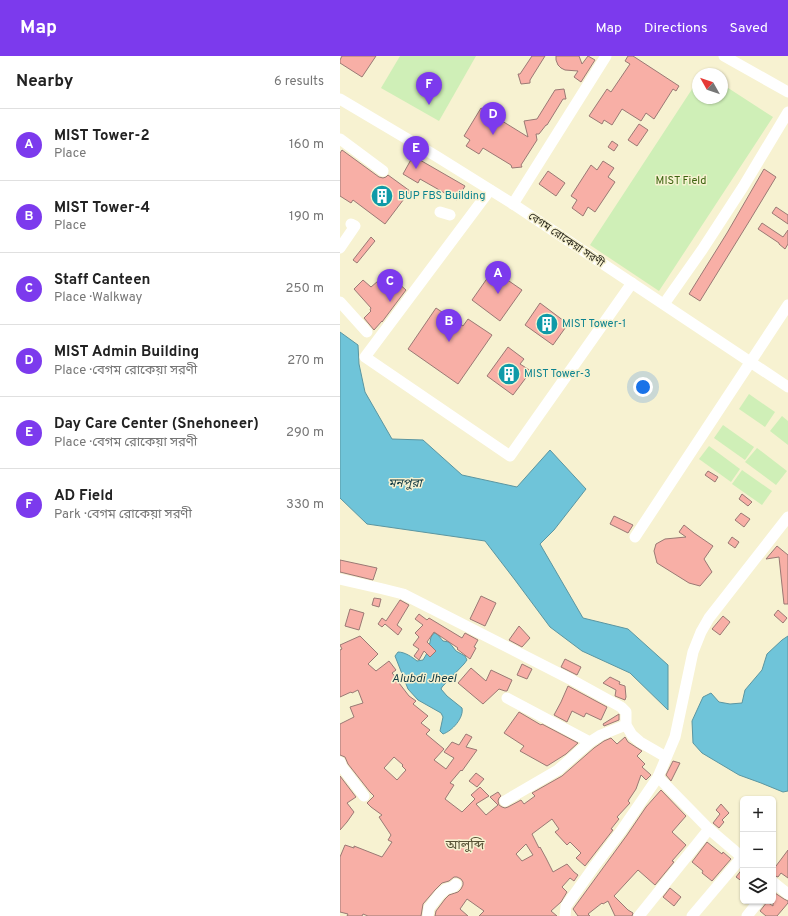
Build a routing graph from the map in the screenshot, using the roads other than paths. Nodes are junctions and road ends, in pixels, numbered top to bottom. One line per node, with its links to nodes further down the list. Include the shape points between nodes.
1 (606, 56): 9 (street)
2 (724, 56): 3 (street)
3 (788, 92)
4 (340, 99): 8 (street, বেগম রোকেয়া সরণী)
5 (788, 112): 14 (street, via 702,250)
6 (340, 139): 7 (street)
7 (383, 170)
8 (490, 190): 9 (street, বেগম রোকেয়া সরণী); 12 (street, via 365,357 510,456)
9 (513, 204): 12 (street, বেগম রোকেয়া সরণী)
10 (351, 224): 11 (street, via 355,226)
11 (340, 248)
12 (632, 283): 14 (street, বেগম রোকেয়া সরণী)
13 (340, 302): 16 (street)
14 (664, 304): 17 (street, বেগম রোকেয়া সরণী)
15 (788, 305): 17 (street)
16 (367, 332)
17 (750, 362): 18 (street, বেগম রোকেয়া সরণী); 20 (street)
18 (788, 387)
19 (788, 517): 25 (street, via 709,618 701,632 692,652 675,737)
20 (635, 537)
21 (340, 579): 23 (street, via 402,594 572,680 621,707 626,712)
22 (507, 698): 24 (street)
23 (626, 726): 24 (street); 25 (street, via 640,742)
24 (590, 742): 29 (street, via 558,770)
25 (666, 757): 27 (street)
26 (340, 762): 28 (street)
27 (658, 777): 30 (street); 38 (street, via 566,906)
28 (364, 796)
29 (505, 801)
30 (709, 829): 31 (street); 39 (street)
31 (740, 855)
32 (740, 859): 40 (street)
33 (456, 884): 37 (street, via 440,894 429,908)
34 (776, 884): 35 (street)
35 (788, 894)
36 (756, 904): 41 (street)
37 (428, 916)
38 (565, 916)
39 (639, 916)
40 (692, 916)
41 (747, 916)

